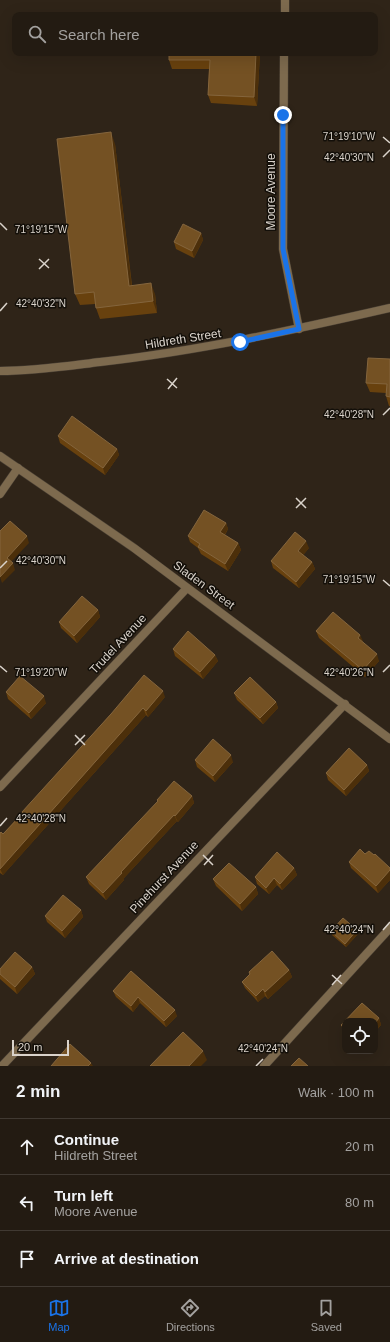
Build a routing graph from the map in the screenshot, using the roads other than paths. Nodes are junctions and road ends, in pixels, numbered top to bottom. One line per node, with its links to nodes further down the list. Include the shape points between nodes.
1 (285, 0): 2 (street)
2 (285, 12)
3 (284, 56): 5 (street, Moore Avenue, via 283,249)
4 (390, 308): 5 (street, Hildreth Street)
5 (299, 329): 6 (street, Hildreth Street, via 240,342 137,358 24,371)
6 (0, 371)
7 (0, 456): 8 (street, Sladen Street)
8 (18, 468): 9 (street); 10 (street, Sladen Street)
9 (0, 494)
10 (187, 588): 11 (street, Sladen Street); 13 (street, Trudel Avenue)
11 (345, 704): 12 (street, Sladen Street); 15 (street, Pinehurst Avenue)
12 (390, 739)
13 (0, 787)
14 (390, 928): 16 (street)
15 (2, 1066)
16 (264, 1066)

